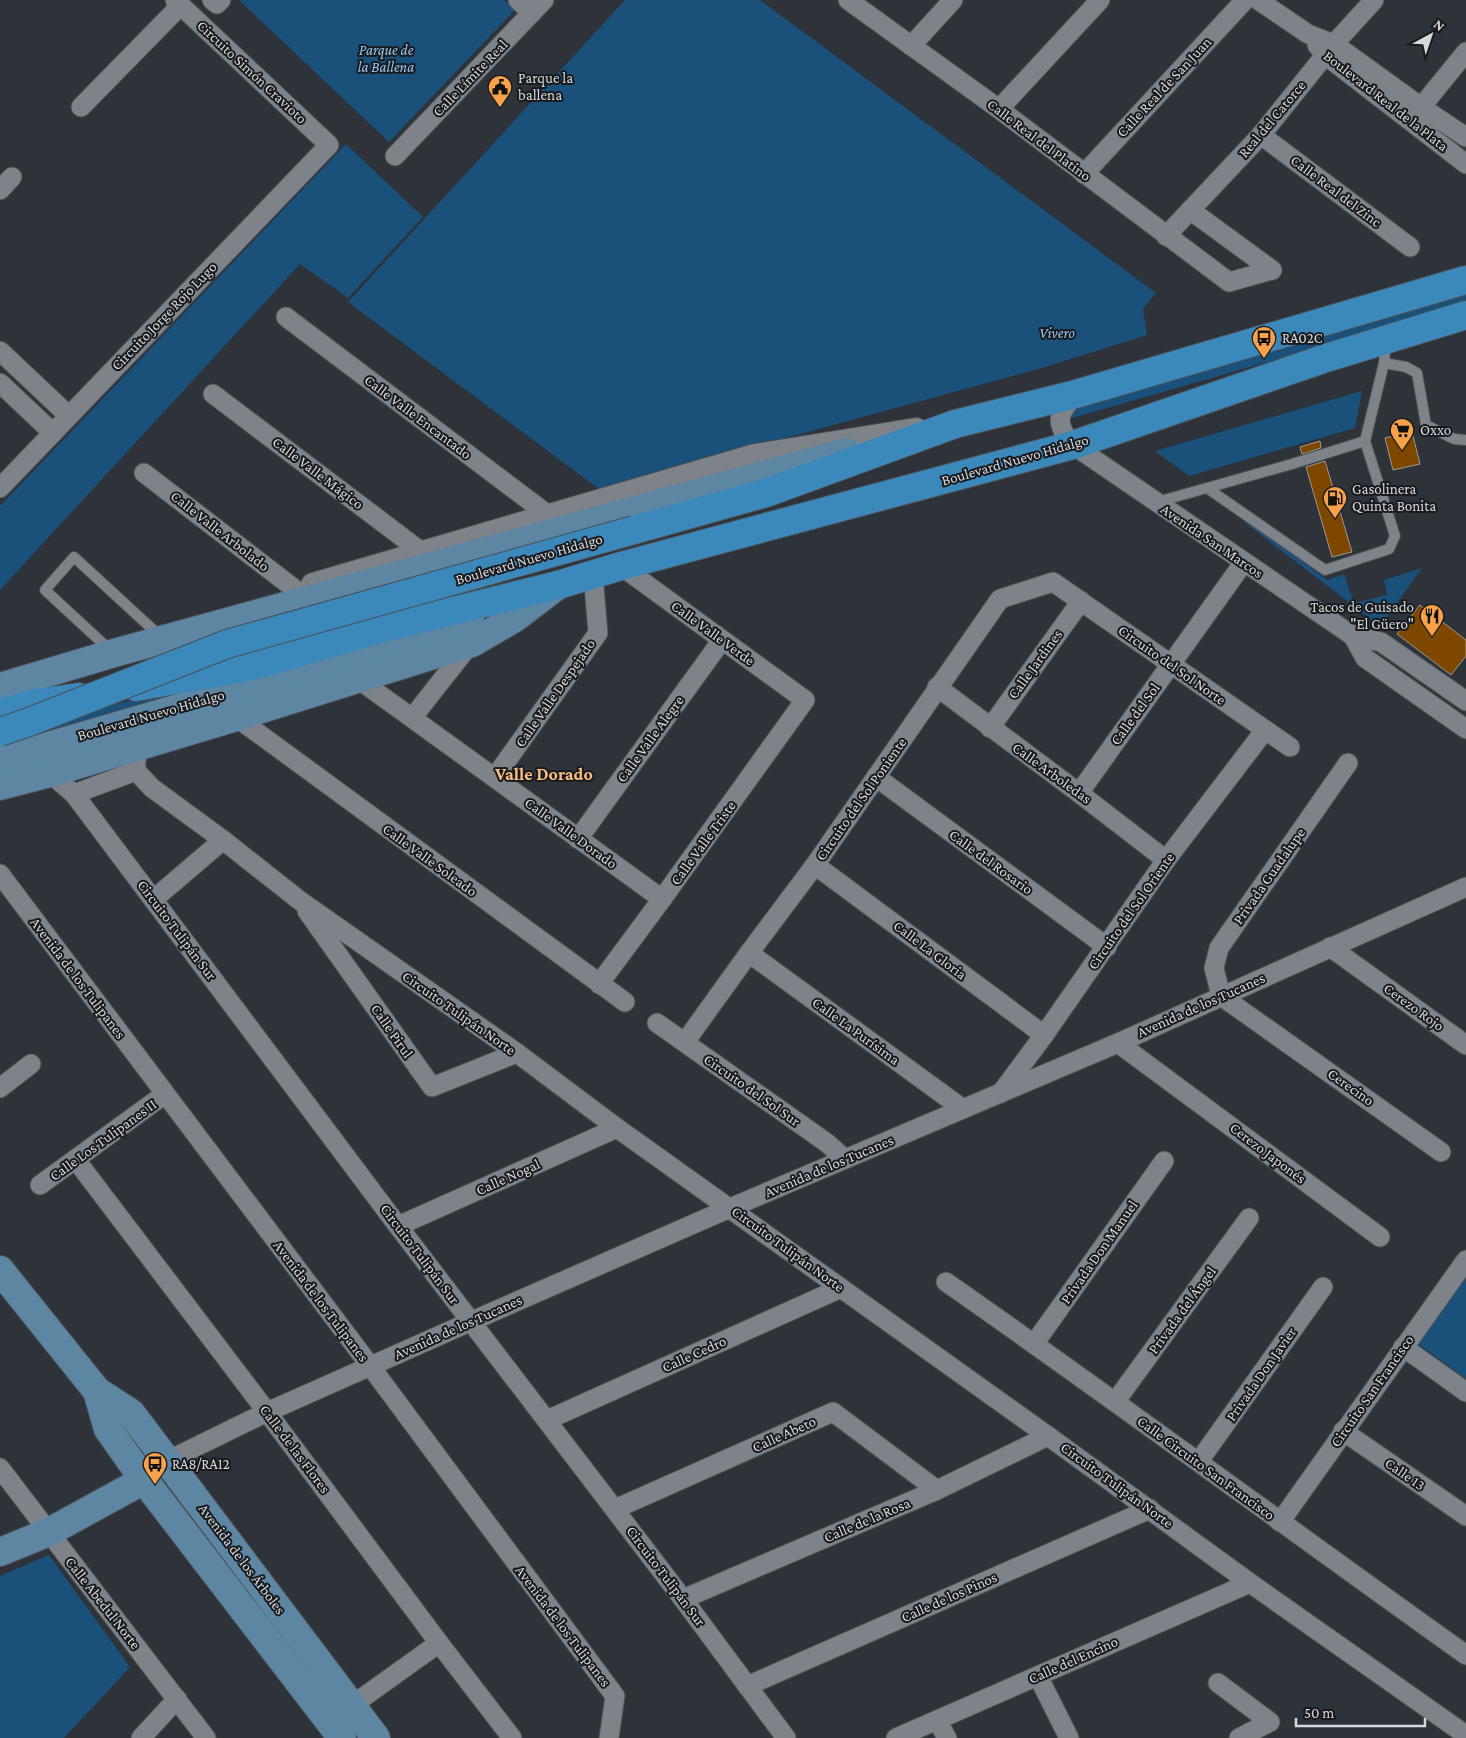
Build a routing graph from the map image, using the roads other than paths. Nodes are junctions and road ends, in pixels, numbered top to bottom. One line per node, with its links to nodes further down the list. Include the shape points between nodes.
1 (518, 0): 9 (street)
2 (848, 0): 10 (street, Calle Real del Platino)
3 (953, 0): 10 (street)
4 (1100, 0): 14 (street)
5 (1244, 0): 21 (street, Calle Real de San Juan)
6 (1258, 0): 11 (street, Boulevard Real de la Plata)
7 (1374, 0): 11 (street, Real del Catorce)
8 (178, 3): 13 (street); 18 (street, Circuito Simón Cravioto)
9 (538, 7): 19 (street, Calle Límite Real)
10 (911, 46): 14 (street, Calle Real del Platino)
11 (1330, 49): 15 (street, Boulevard Real de la Plata); 16 (street, Real del Catorce)
12 (1466, 52): 15 (street)
13 (81, 107)
14 (999, 110): 21 (street, Calle Real del Platino)
15 (1415, 114): 17 (street, Boulevard Real de la Plata); 20 (street, Boulevard Real de la Plata)
16 (1261, 135): 22 (street, Real del Catorce); 24 (street, Calle Real del Zinc)
17 (1466, 137)
18 (329, 145): 33 (street, Circuito Jorge Rojo Lugo)
19 (396, 156)
20 (1466, 164)
21 (1084, 174): 23 (street, Calle Real del Platino)
22 (1190, 210): 23 (street, Real del Catorce); 23 (street, Calle Real del Platino, via 1272,270 1229,282)
23 (1166, 236)
24 (1410, 247)
25 (1466, 280): 32 (main road, Boulevard Nuevo Hidalgo)
26 (1466, 315): 29 (main road, Boulevard Nuevo Hidalgo)
27 (286, 316): 43 (street, Calle Valle Encantado)
28 (0, 351): 33 (street)
29 (1385, 351): 36 (lane, via 1417,374 1426,425 1454,440); 37 (lane); 38 (main road, Boulevard Nuevo Hidalgo, via 1326,358)
30 (0, 383): 35 (street)
31 (214, 394): 44 (street, Calle Valle Mágico)
32 (1076, 394): 34 (main road, Boulevard Nuevo Hidalgo); 38 (street, via 1063,408 1059,424)
33 (69, 416): 35 (street, Circuito Jorge Rojo Lugo)
34 (955, 424): 43 (street, Boulevard Nuevo Hidalgo, via 755,456); 53 (main road, Boulevard Nuevo Hidalgo); 69 (main road, Boulevard Nuevo Hidalgo, bridge, via 766,492 227,644)
35 (53, 433): 40 (street, Circuito Jorge Rojo Lugo)
36 (1466, 440)
37 (1365, 441): 41 (lane); 41 (lane, via 1395,536 1389,549 1324,570)
38 (1073, 445): 42 (street, Avenida San Marcos); 46 (main road, Boulevard Nuevo Hidalgo)
39 (144, 473): 50 (street, Calle Valle Arbolado)
40 (0, 488)
41 (1207, 488): 42 (lane)
42 (1156, 502): 45 (street, Avenida San Marcos)
43 (551, 516): 44 (street, Boulevard Nuevo Hidalgo)
44 (422, 552): 50 (street, Boulevard Nuevo Hidalgo)
45 (1244, 562): 52 (street, Avenida San Marcos); 57 (street, Calle del Sol)
46 (622, 566): 47 (main road, Boulevard Nuevo Hidalgo); 54 (street, Calle Valle Verde)
47 (593, 574): 49 (main road, Boulevard Nuevo Hidalgo); 76 (street, Calle Valle Despejado, via 598,633)
48 (1053, 582): 51 (street, Circuito del Sol Norte); 60 (street, Circuito del Sol Poniente, via 1000,599)
49 (558, 585): 55 (main road, via 515,618); 63 (main road, Boulevard Nuevo Hidalgo, via 383,628 246,667 36,703); 72 (main road, Boulevard Nuevo Hidalgo, via 381,649)
50 (296, 590): 53 (street, Boulevard Nuevo Hidalgo, via 225,611)
51 (1081, 601): 57 (street, Circuito del Sol Norte); 66 (street, Calle Jardines)
52 (1353, 636): 62 (street, Avenida San Marcos, via 1381,642); 67 (street, Avenida San Marcos, via 1365,658)
53 (164, 640): 56 (main road, Boulevard Nuevo Hidalgo); 56 (lane, via 74,557 45,590)
54 (722, 640): 61 (street, Calle Valle Verde); 80 (street, Calle Valle Alegre)
55 (472, 643): 58 (main road); 65 (street)
56 (114, 653): 59 (main road, Boulevard Nuevo Hidalgo)
57 (1170, 664): 68 (street, Circuito del Sol Norte); 78 (street, Calle del Sol)
58 (358, 679): 64 (main road); 65 (street, Calle Valle Dorado)
59 (0, 687)
60 (937, 687): 66 (street, Calle Arboledas); 75 (street, Circuito del Sol Poniente)
61 (805, 700): 87 (street, Calle Valle Triste)
62 (1466, 701)
63 (0, 713)
64 (236, 717): 71 (main road); 92 (street, Calle Valle Soleado)
65 (412, 718): 76 (street, Calle Valle Dorado)
66 (990, 728): 78 (street, Calle Arboledas)
67 (1466, 729)
68 (1265, 730): 70 (street, Circuito del Sol Norte); 82 (street, Circuito del Sol Oriente)
69 (0, 732)
70 (1290, 747)
71 (136, 759): 74 (main road); 79 (street); 81 (street, Circuito Tulipán Norte, via 152,788)
72 (0, 760)
73 (1348, 763): 93 (street, Privada Guadalupe, via 1220,948 1214,968)
74 (50, 773): 77 (main road); 79 (street, Circuito Tulipán Sur)
75 (876, 777): 83 (street, Circuito del Sol Poniente); 89 (street, Calle del Rosario)
76 (495, 778): 80 (street, Calle Valle Dorado)
77 (0, 786)
78 (1079, 793): 82 (street, Calle Arboledas)
79 (74, 794): 86 (street, Circuito Tulipán Sur)
80 (578, 839): 87 (street, Calle Valle Dorado)
81 (223, 840): 86 (street); 88 (street, Circuito Tulipán Norte)
82 (1166, 860): 89 (street, Circuito del Sol Oriente)
83 (815, 865): 91 (street, Circuito del Sol Poniente); 96 (street, Calle La Gloria)
84 (0, 874): 103 (street, Avenida de los Tulipanes)
85 (1466, 887): 90 (street, Avenida de los Tucanes)
86 (154, 899): 114 (street, Circuito Tulipán Sur)
87 (662, 899): 92 (street, Calle Valle Triste)
88 (299, 900): 100 (street, Circuito Tulipán Norte); 100 (street, Calle Pirul, via 432,1087)
89 (1107, 947): 96 (street, Circuito del Sol Oriente)
90 (1330, 947): 93 (street, Avenida de los Tucanes); 99 (street, Cerezo Rojo)
91 (748, 953): 97 (street, Circuito del Sol Poniente); 105 (street, Calle La Purísima)
92 (599, 984): 94 (street, Calle Valle Soleado)
93 (1221, 996): 98 (street, Avenida de los Tucanes); 107 (street, Cerecino)
94 (625, 1002)
95 (657, 1023): 97 (street, Circuito del Sol Sur)
96 (1044, 1035): 104 (street, Circuito del Sol Oriente)
97 (685, 1042): 108 (street, Circuito del Sol Sur, via 827,1142)
98 (1118, 1043): 104 (street, Avenida de los Tucanes); 115 (street, Cerezo Japonés)
99 (1466, 1045)
100 (517, 1053): 106 (street, Circuito Tulipán Norte)
101 (31, 1064): 102 (street)
102 (0, 1088)
103 (165, 1094): 109 (street, Calle Los Tulipanes II); 124 (street, Avenida de los Tulipanes)
104 (1000, 1094): 105 (street, Avenida de los Tucanes)
105 (963, 1109): 108 (street, Avenida de los Tucanes)
106 (617, 1128): 112 (street, Circuito Tulipán Norte); 114 (street, Calle Nogal)
107 (1441, 1152)
108 (845, 1159): 112 (street, Avenida de los Tucanes)
109 (76, 1160): 111 (street, Calle Los Tulipanes II); 128 (street, Calle de las Flores)
110 (1164, 1161): 122 (street, Privada Don Manuel)
111 (40, 1185)
112 (730, 1208): 120 (street, Circuito Tulipán Norte); 121 (street, Avenida de los Tucanes)
113 (1249, 1218): 127 (street, Privada del Ángel)
114 (398, 1226): 121 (street, Circuito Tulipán Sur)
115 (1380, 1237)
116 (1466, 1260): 123 (street, Circuito San Francisco)
117 (0, 1270): 125 (main road, Avenida de los Árboles)
118 (946, 1282): 122 (street, Calle Circuito San Francisco)
119 (1323, 1287): 133 (street, Privada Don Javier)
120 (841, 1288): 129 (street, Calle Cedro); 131 (street, Circuito Tulipán Norte)
121 (472, 1321): 124 (street, Avenida de los Tucanes); 129 (street, Circuito Tulipán Sur)
122 (1034, 1344): 127 (street, Calle Circuito San Francisco)
123 (1403, 1347): 126 (street); 130 (street, Circuito San Francisco)
124 (371, 1367): 128 (street, Avenida de los Tucanes); 159 (street, Avenida de los Tulipanes, via 615,1696)
125 (97, 1392): 132 (main road, Avenida de los Árboles, via 132,1413); 135 (main road, Avenida de los Árboles, via 108,1429)
126 (1466, 1392)
127 (1115, 1402): 133 (street, Calle Circuito San Francisco)
128 (267, 1412): 132 (street, Avenida de los Tucanes); 145 (street, Calle de las Flores)
129 (547, 1420): 137 (street, Circuito Tulipán Sur)
130 (1343, 1431): 139 (street, Calle 13); 140 (street, Circuito San Francisco)
131 (1048, 1436): 136 (street, Calle de la Rosa); 138 (street, Circuito Tulipán Norte)
132 (167, 1461): 151 (main road, Avenida de los Árboles)
133 (1199, 1461): 140 (street, Calle Circuito San Francisco)
134 (0, 1468): 141 (street, Calle Abedul Norte)
135 (144, 1480): 141 (main road); 156 (main road, Avenida de los Árboles)
136 (937, 1490): 137 (street, Calle Abeto, via 833,1412); 144 (street, Calle de la Rosa)
137 (616, 1509): 144 (street, Circuito Tulipán Sur)
138 (1150, 1509): 143 (street, Circuito Tulipán Norte); 149 (street, Calle de los Pinos)
139 (1466, 1516)
140 (1280, 1522): 146 (street, Calle Circuito San Francisco)
141 (49, 1532): 142 (main road); 150 (street, Calle Abedul Norte)
142 (0, 1552)
143 (1250, 1583): 147 (street, Calle del Encino); 153 (street, Circuito Tulipán Norte)
144 (683, 1599): 149 (street, Circuito Tulipán Sur)
145 (439, 1643): 151 (street); 158 (street, Calle de las Flores)
146 (1466, 1654)
147 (1038, 1676): 152 (street, Calle del Encino); 163 (street)
148 (1218, 1683): 164 (street, via 1270,1722)
149 (747, 1686): 160 (street, Circuito Tulipán Sur)
150 (177, 1699): 154 (street); 155 (street, Calle Abedul Norte)
151 (351, 1706): 157 (main road, Avenida de los Árboles)
152 (937, 1720): 161 (street, Calle del Encino); 162 (street)
153 (1466, 1735)
154 (141, 1738)
155 (206, 1738)
156 (342, 1738)
157 (376, 1738)
158 (512, 1738)
159 (609, 1738)
160 (786, 1738)
161 (896, 1738)
162 (947, 1738)
163 (1068, 1738)
164 (1239, 1738)

